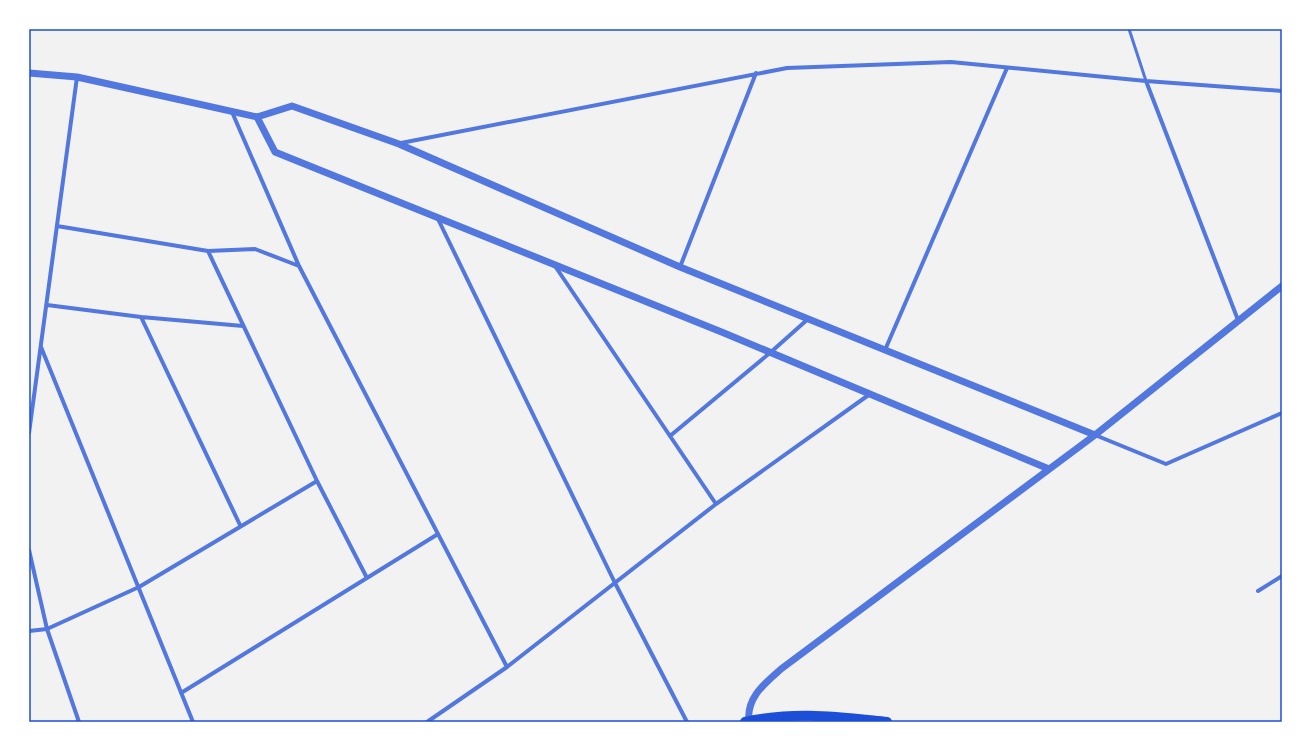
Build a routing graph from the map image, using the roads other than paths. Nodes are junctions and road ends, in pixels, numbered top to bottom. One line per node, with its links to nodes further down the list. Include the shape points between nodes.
1 (1129, 29): 6 (lane)
2 (1007, 68): 4 (street, via 951,62 787,68); 6 (street); 24 (street)
3 (29, 72): 5 (street)
4 (756, 73): 10 (street); 16 (street)
5 (77, 77): 8 (street); 12 (street)
6 (1146, 81): 7 (street); 21 (street)
7 (1282, 90)
8 (232, 112): 9 (street); 15 (street)
9 (257, 117): 10 (street, via 292,106); 11 (street, via 275,152)
10 (399, 144): 16 (street)
11 (438, 218): 14 (street); 39 (street)
12 (57, 226): 13 (street); 18 (street)
13 (208, 251): 15 (street, via 255,248); 22 (street)
14 (554, 265): 25 (street); 30 (street)
15 (299, 266): 35 (street)
16 (680, 267): 20 (street)
17 (1282, 286): 21 (street)
18 (47, 305): 19 (street); 23 (street)
19 (141, 317): 22 (street); 34 (street)
20 (808, 319): 24 (street); 25 (street)
21 (1238, 320): 29 (street)
22 (243, 326): 32 (street)
23 (41, 347): 28 (street); 40 (street)
24 (885, 350): 29 (street)
25 (771, 352): 26 (street); 30 (street)
26 (870, 394): 31 (street); 33 (street)
27 (1282, 413): 29 (street, via 1166,464)
28 (29, 433)
29 (1095, 435): 31 (street)
30 (670, 436): 33 (street)
31 (1049, 469): 51 (street, via 781,669 761,686 749,705)
32 (317, 481): 34 (street); 38 (street)
33 (716, 504): 39 (street)
34 (240, 525): 40 (street)
35 (438, 534): 38 (street); 44 (street)
36 (29, 550): 42 (street)
37 (1282, 576): 41 (street)
38 (367, 578): 45 (street)
39 (615, 583): 44 (street); 50 (street)
40 (138, 587): 42 (street); 45 (street)
41 (1258, 591)
42 (46, 629): 43 (street); 47 (street)
43 (29, 631)
44 (507, 666): 49 (street)
45 (181, 693): 48 (street)
46 (841, 720): 51 (main road, via 810,715 780,716); 52 (main road)
47 (80, 722)
48 (193, 722)
49 (427, 722)
50 (687, 722)
51 (748, 722)
52 (887, 722)

